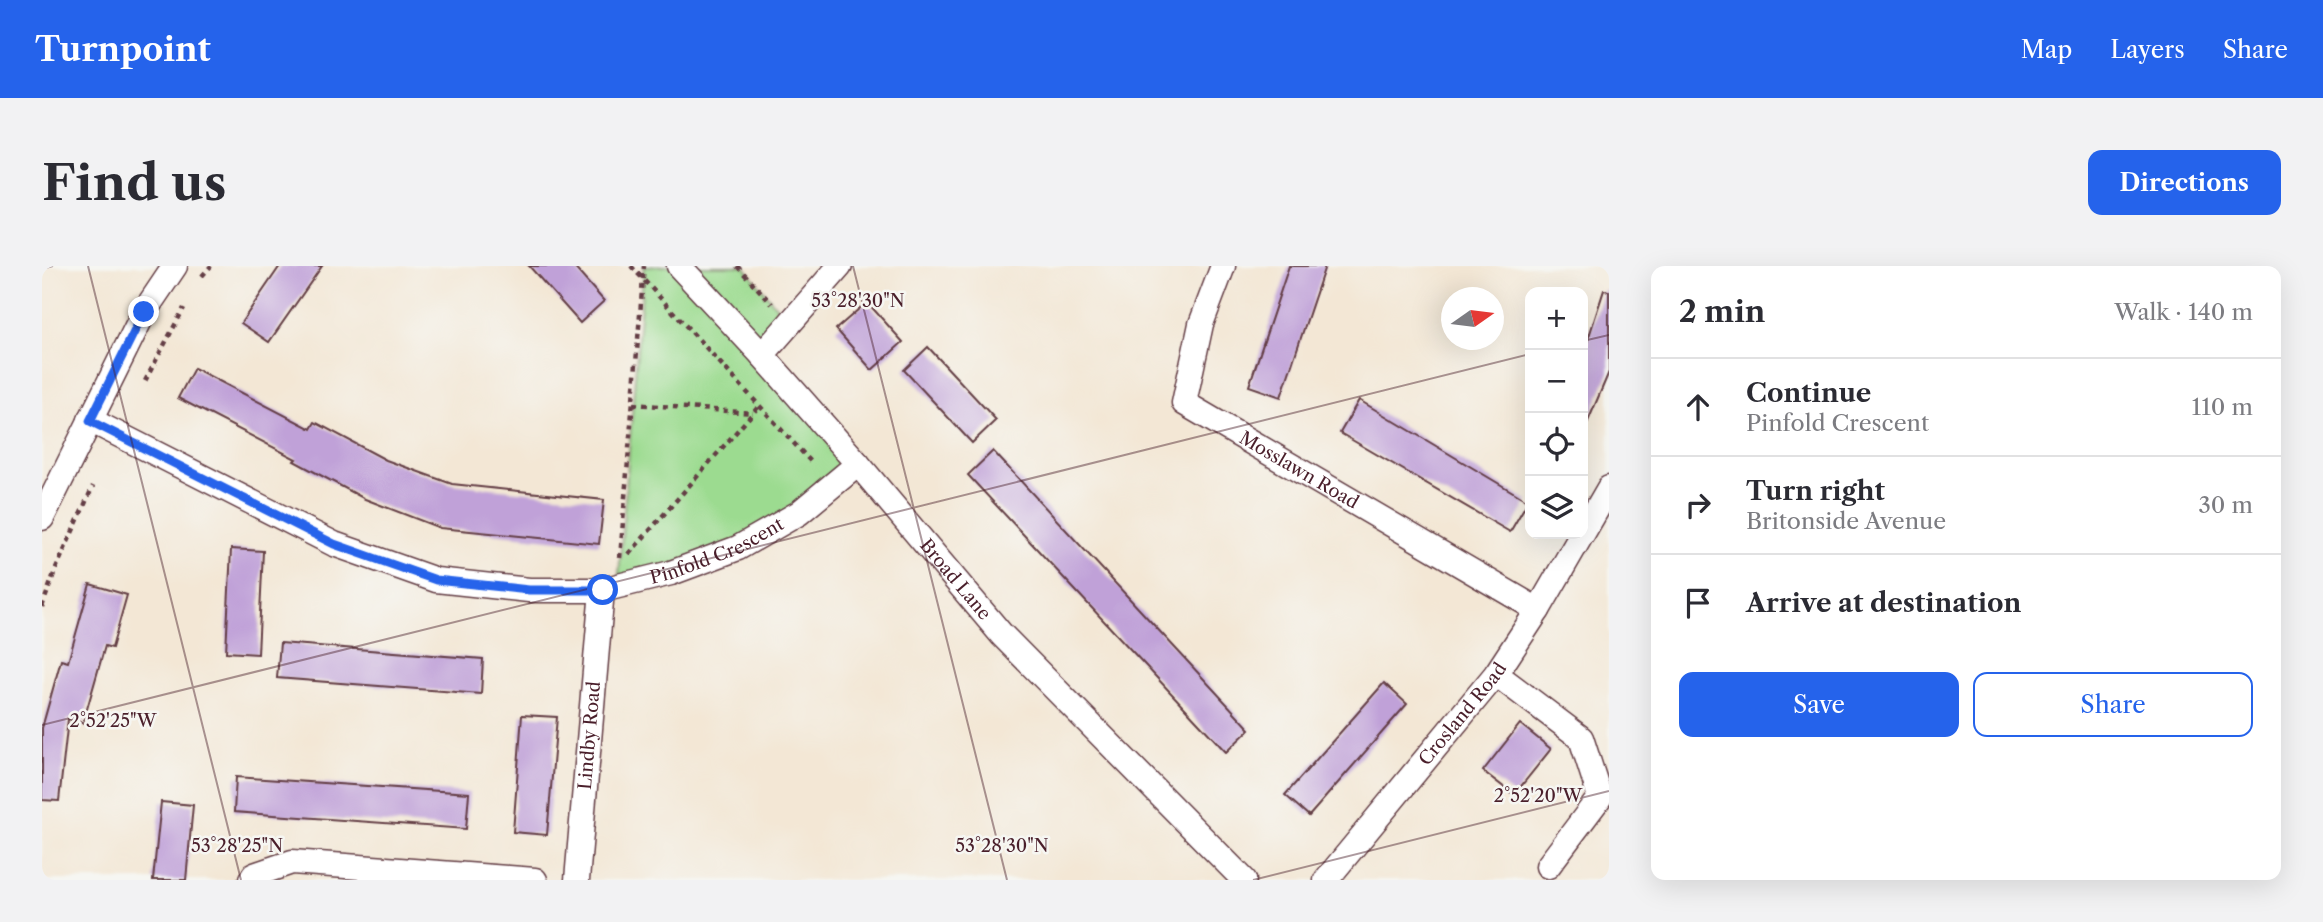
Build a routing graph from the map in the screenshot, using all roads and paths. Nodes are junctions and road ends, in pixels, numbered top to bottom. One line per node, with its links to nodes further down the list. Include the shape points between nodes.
1 (175, 266): 19 (street, via 144,312)
2 (211, 266): 10 (path)
3 (631, 266): 9 (path)
4 (644, 266): 9 (path)
5 (679, 266): 13 (street, Broad Lane)
6 (737, 266): 12 (path)
7 (840, 266): 12 (street)
8 (1223, 266): 29 (street, Mosslawn Road, via 1201,324 1184,403)
9 (643, 279): 16 (path); 17 (path)
10 (198, 282)
11 (185, 306): 15 (path)
12 (790, 324): 13 (street)
13 (762, 355): 14 (street, Broad Lane)
14 (782, 379): 17 (path); 20 (street, Broad Lane)
15 (141, 388)
16 (633, 404): 18 (path); 18 (path, via 619,565)
17 (759, 405): 18 (path); 22 (path)
18 (753, 413)
19 (90, 421): 24 (street); 27 (street, Pinfold Crescent, via 334,544 436,580 529,590)
20 (858, 464): 22 (street, Pinfold Crescent); 35 (street, Broad Lane, via 1002,635)
21 (93, 485): 28 (path)
22 (833, 485): 27 (street, Pinfold Crescent, via 799,513 738,548 671,573)
23 (1609, 488): 25 (street, Crosland Road)
24 (42, 518)
25 (1588, 523)
26 (1579, 539): 29 (street, Crosland Road)
27 (603, 590): 34 (street, Lindby Road)
28 (42, 607)
29 (1538, 610): 30 (street, Crosland Road)
30 (1496, 674): 31 (street, via 1581,737 1600,797); 36 (street, Crosland Road)
31 (1548, 866)
32 (250, 880): 33 (street, via 292,862)
33 (535, 880)
34 (577, 880)
35 (1244, 880)
36 (1326, 880)

